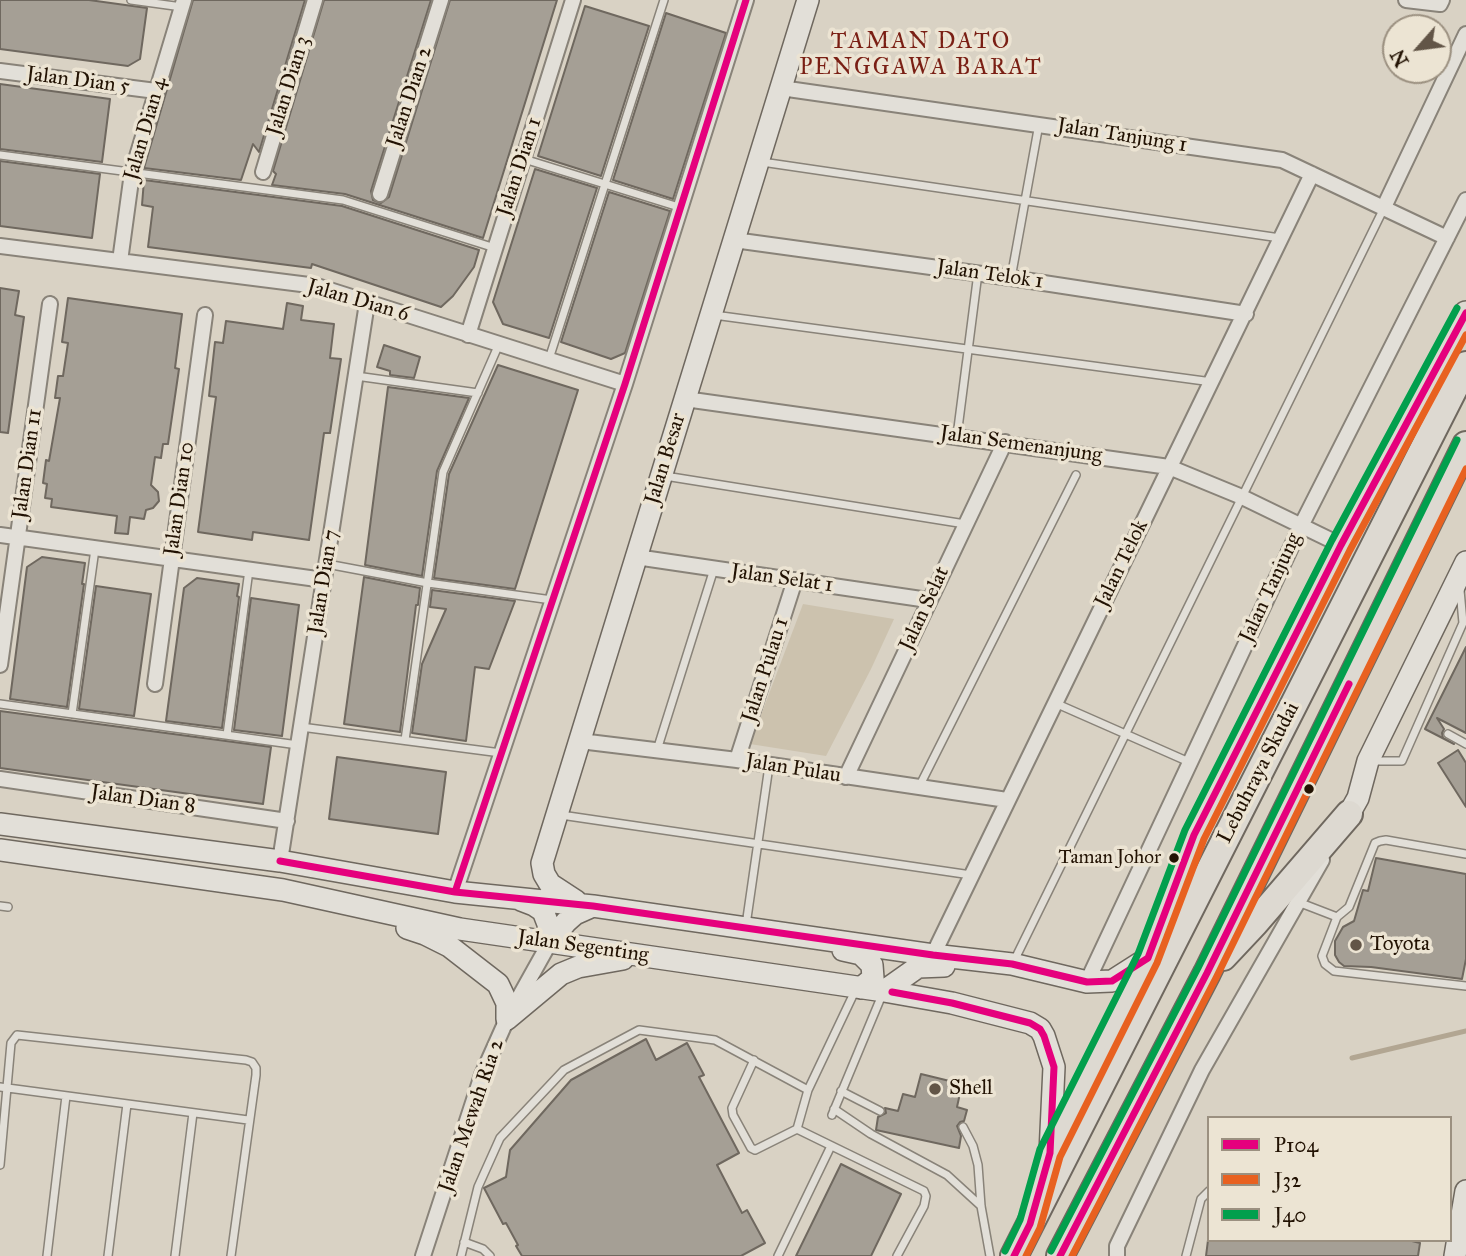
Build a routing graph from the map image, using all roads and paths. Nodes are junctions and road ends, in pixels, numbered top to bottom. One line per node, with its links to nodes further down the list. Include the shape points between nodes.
1 (131, 0): 10 (lane)
2 (315, 0): 19 (street, Jalan Dian 3)
3 (441, 0): 23 (street, Jalan Dian 2)
4 (573, 0): 17 (street, Jalan Dian 1)
5 (664, 0): 22 (lane)
6 (746, 0): 27 (street)
7 (808, 0): 13 (street, Jalan Besar)
8 (1406, 0): 9 (street)
9 (1441, 2)
10 (183, 3): 14 (street, Jalan Dian 4)
11 (1466, 34): 26 (street)
12 (0, 71): 14 (street, Jalan Dian 5)
13 (781, 88): 15 (street, Jalan Tanjung 1); 18 (street, Jalan Besar)
14 (156, 91): 20 (street, Jalan Dian 4)
15 (1039, 124): 21 (street, Jalan Tanjung 1, via 1282,160); 24 (lane)
16 (0, 155): 20 (lane)
17 (523, 159): 22 (lane); 32 (street, Jalan Dian 1)
18 (758, 162): 24 (lane); 30 (street, Jalan Besar)
19 (263, 172)
20 (132, 173): 32 (lane, via 343,200); 33 (street, Jalan Dian 4)
21 (1312, 174): 26 (street, Jalan Tanjung 1); 28 (street, Jalan Telok)
22 (604, 184): 27 (lane); 45 (lane)
23 (380, 194)
24 (1024, 200): 28 (lane); 35 (lane)
25 (1466, 200): 29 (street, Jalan Tanjung)
26 (1384, 207): 29 (street, Jalan Tanjung 1); 58 (lane)
27 (682, 208): 49 (street)
28 (1281, 238): 39 (street, Jalan Telok)
29 (1447, 238): 60 (street, Jalan Tanjung)
30 (734, 240): 34 (street, Jalan Telok 1); 41 (street, Jalan Besar)
31 (0, 246): 33 (street, Jalan Dian 6)
32 (495, 248): 42 (street, Jalan Dian 1)
33 (120, 261): 36 (street, Jalan Dian 6, via 317,286)
34 (978, 273): 35 (street, Jalan Telok 1); 44 (lane)
35 (1011, 278): 39 (street, Jalan Telok 1)
36 (368, 303): 42 (street, Jalan Dian 6); 47 (street, Jalan Dian 7)
37 (50, 304): 62 (street, Jalan Dian 11)
38 (1466, 313): 63 (main road)
39 (1246, 314): 48 (street, Jalan Telok)
40 (205, 315): 66 (street, Jalan Dian 10)
41 (711, 315): 44 (lane); 51 (street, Jalan Besar)
42 (468, 335): 43 (street, Jalan Dian 6)
43 (499, 344): 45 (street, Jalan Dian 6); 50 (lane)
44 (969, 351): 48 (lane); 52 (lane)
45 (549, 360): 49 (street, Jalan Dian 6)
46 (1466, 365): 144 (highway, Lebuhraya Skudai)
47 (356, 376): 50 (lane); 67 (street, Jalan Dian 7)
48 (1213, 383): 55 (street, Jalan Telok)
49 (625, 384): 74 (street)
50 (478, 393): 73 (lane, via 443,472)
51 (685, 399): 52 (street, Jalan Semenanjung); 57 (street, Jalan Besar)
52 (957, 436): 53 (street, Jalan Semenanjung)
53 (1004, 442): 55 (street, Jalan Semenanjung); 59 (street, Jalan Selat)
54 (1466, 445): 121 (highway, Lebuhraya Skudai)
55 (1169, 467): 58 (street, Jalan Semenanjung); 79 (street, Jalan Telok)
56 (1076, 475): 98 (lane)
57 (661, 476): 59 (lane); 65 (street, Jalan Besar)
58 (1242, 497): 60 (street, Jalan Semenanjung); 83 (lane)
59 (965, 524): 75 (street, Jalan Selat)
60 (1301, 526): 63 (street, Jalan Semenanjung); 94 (street, Jalan Tanjung)
61 (0, 535): 62 (street)
62 (18, 537): 64 (street); 77 (street, Jalan Dian 11)
63 (1341, 545): 119 (main road, via 1195,835)
64 (95, 548): 66 (street); 81 (lane)
65 (636, 557): 69 (street, Jalan Selat 1); 87 (street, Jalan Besar)
66 (172, 558): 68 (street); 78 (street, Jalan Dian 10)
67 (327, 564): 71 (street, Jalan Dian 7); 73 (lane)
68 (249, 569): 71 (street); 85 (lane)
69 (713, 569): 72 (street, Jalan Selat 1); 90 (lane)
70 (1462, 569): 76 (lane); 93 (street)
71 (324, 580): 82 (street, Jalan Dian 7)
72 (795, 580): 75 (street, Jalan Selat 1); 92 (street, Jalan Pulau 1)
73 (428, 583): 74 (lane); 86 (lane)
74 (552, 600): 91 (street)
75 (929, 600): 96 (street, Jalan Selat)
76 (1464, 624): 93 (lane, via 1424,721 1402,761)
77 (0, 665)
78 (155, 684)
79 (1054, 703): 83 (lane); 99 (street, Jalan Telok)
80 (0, 704): 81 (lane)
81 (72, 714): 85 (lane)
82 (301, 727): 86 (lane); 89 (street, Jalan Dian 7)
83 (1125, 734): 94 (lane); 120 (lane)
84 (1448, 734): 88 (lane)
85 (226, 735): 89 (lane)
86 (405, 740): 91 (lane)
87 (580, 741): 90 (street, Jalan Pulau); 100 (street, Jalan Besar)
88 (1466, 744)
89 (299, 745): 102 (street, Jalan Dian 7)
90 (657, 750): 92 (street, Jalan Pulau)
91 (502, 753): 109 (street)
92 (737, 760): 95 (street, Jalan Pulau)
93 (1368, 761): 101 (street)
94 (1189, 762): 122 (street, Jalan Tanjung)
95 (768, 766): 96 (street, Jalan Pulau); 104 (lane)
96 (846, 777): 98 (street, Jalan Pulau)
97 (0, 779): 102 (street, Jalan Dian 8)
98 (919, 788): 99 (street, Jalan Pulau)
99 (1007, 800): 108 (street, Jalan Telok)
100 (557, 814): 104 (lane); 113 (street, Jalan Besar, via 542,863 544,874 550,884)
101 (1349, 814): 111 (street); 121 (highway)
102 (287, 821): 107 (street, Jalan Dian 7)
103 (0, 824): 107 (street, Jalan Segenting)
104 (758, 844): 108 (lane); 115 (lane)
105 (0, 850): 112 (street, Jalan Segenting, via 283,890)
106 (1466, 854): 114 (lane, via 1386,840 1375,843 1349,907)
107 (280, 861): 109 (street, Jalan Segenting); 112 (street, via 303,884)
108 (971, 875): 117 (street, Jalan Telok)
109 (455, 892): 110 (street, Jalan Segenting)
110 (516, 898): 113 (street, Jalan Segenting); 116 (street, via 543,911)
111 (1297, 902): 114 (lane); 159 (street, via 1202,1070 1117,1246)
112 (344, 903): 116 (street, Jalan Segenting, via 460,929); 126 (street, via 449,946 498,984 507,1003)
113 (586, 905): 115 (street, Jalan Segenting); 116 (street)
114 (1337, 917): 123 (lane, via 1322,956 1334,971)
115 (746, 926): 117 (street, Jalan Segenting); 124 (street, via 784,939 861,954 874,971 869,983)
116 (550, 942): 118 (street, Jalan Segenting); 126 (street, Jalan Mewah Ria 2)
117 (933, 955): 120 (street, Jalan Segenting)
118 (643, 956): 124 (street, Jalan Segenting); 126 (street, via 561,974)
119 (1148, 958): 122 (street, Jalan Segenting, via 1112,981); 139 (main road)
120 (1012, 964): 122 (street, Jalan Segenting); 125 (street, via 918,967)
121 (1207, 973): 158 (highway, Lebuhraya Skudai)
122 (1087, 982)
123 (1466, 986)
124 (859, 987): 125 (street, Jalan Segenting); 129 (lane)
125 (884, 991): 130 (lane); 139 (street, Jalan Segenting, via 952,1003 1040,1029 1054,1066)
126 (507, 1019): 151 (street, Jalan Mewah Ria 2, via 482,1075)
127 (754, 1060): 129 (lane); 137 (lane, via 732,1108 751,1148 759,1150); 146 (lane, via 715,1040 639,1030 565,1070 494,1148)
128 (3, 1088): 131 (lane); 135 (lane, via 10,1043 20,1034 246,1060 256,1068); 140 (lane)
129 (808, 1090): 137 (lane)
130 (841, 1091): 133 (lane); 143 (lane, via 833,1112 947,1175)
131 (66, 1096): 132 (lane); 147 (lane)
132 (127, 1104): 134 (lane); 148 (lane)
133 (880, 1111)
134 (193, 1113): 135 (lane); 149 (lane)
135 (248, 1120): 150 (lane)
136 (962, 1127): 143 (lane, via 973,1146)
137 (797, 1129): 138 (lane)
138 (831, 1146): 154 (lane); 155 (lane, via 926,1196)
139 (1050, 1153): 144 (main road)
140 (0, 1165)
141 (1466, 1191): 145 (street)
142 (1207, 1193): 160 (lane, via 1201,1199)
143 (981, 1206): 156 (lane)
144 (1030, 1224): 157 (highway, Lebuhraya Skudai)
145 (1455, 1241)
146 (464, 1242): 152 (lane); 153 (lane)
147 (47, 1256)
148 (108, 1256)
149 (175, 1256)
150 (231, 1256)
151 (423, 1256)
152 (460, 1256)
153 (491, 1256)
154 (778, 1256)
155 (897, 1256)
156 (990, 1256)
157 (1014, 1256)
158 (1060, 1256)
159 (1117, 1256)
160 (1186, 1256)

